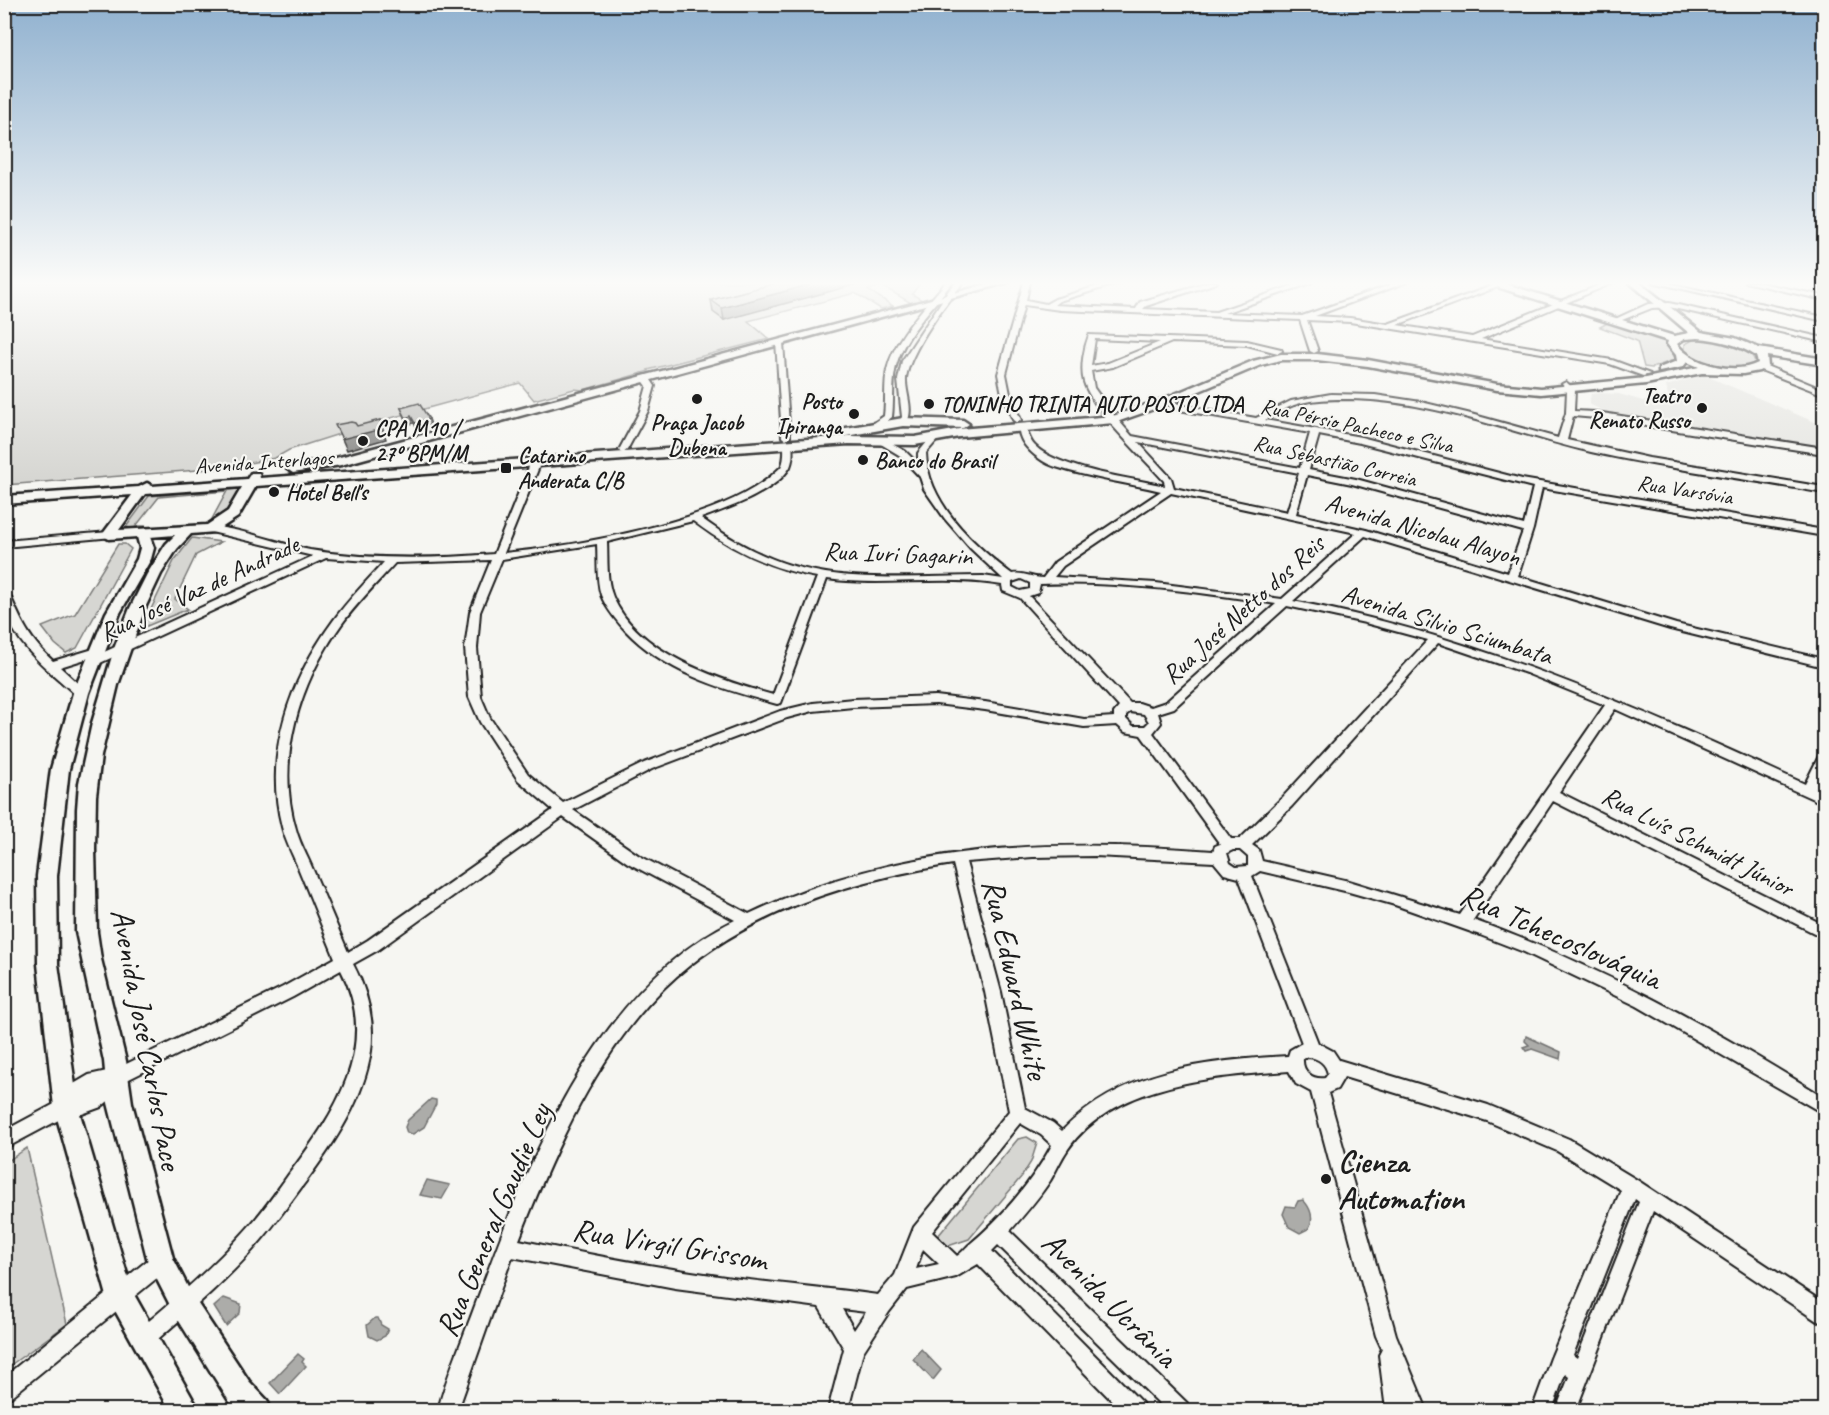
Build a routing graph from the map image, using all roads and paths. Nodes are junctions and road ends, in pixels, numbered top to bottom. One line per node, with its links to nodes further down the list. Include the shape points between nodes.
1 (760, 348): 23 (main road)
2 (779, 348): 39 (street)
3 (900, 348): 26 (street)
4 (914, 348): 24 (street, via 906,361)
5 (1010, 348): 34 (street, Avenida Nicolau Alayon, via 1002,374)
6 (1091, 348): 20 (street)
7 (1152, 348): 20 (street, via 1110,365)
8 (1267, 348): 13 (street)
9 (1313, 348): 14 (street)
10 (1528, 348): 22 (street, via 1611,362)
11 (1675, 348): 16 (main road)
12 (1750, 348): 15 (main road)
13 (1278, 351): 14 (main road, Avenida Interlagos); 31 (main road, Avenida Interlagos, via 1246,358)
14 (1314, 351): 25 (main road, Avenida Interlagos, via 1518,384)
15 (1757, 351): 17 (main road); 18 (main road)
16 (1681, 355): 21 (main road, via 1703,365); 22 (main road, Avenida Interlagos, via 1679,366)
17 (1824, 362)
18 (1763, 364): 19 (main road); 21 (main road, via 1754,370); 27 (street)
19 (1824, 367)
20 (1088, 369): 31 (street, via 1089,387)
21 (1731, 370): 25 (main road, Avenida Interlagos, via 1702,370 1656,380)
22 (1646, 374): 25 (main road, Avenida Interlagos)
23 (646, 379): 43 (street, via 650,393); 48 (main road, via 337,462)
24 (902, 387): 26 (street); 30 (street)
25 (1569, 387): 28 (main road, Avenida Interlagos, via 1516,389 1404,368 1296,356 1257,363); 29 (street)
26 (888, 388): 35 (street, via 888,417)
27 (1824, 393)
28 (1167, 401): 31 (main road, Avenida Interlagos); 32 (street, Rua Pérsio Pacheco e Silva, via 1179,407)
29 (1571, 409): 42 (street); 44 (street)
30 (904, 416): 33 (main road, Avenida Interlagos); 35 (main road, Avenida Interlagos); 40 (main road, via 890,431)
31 (1110, 416): 34 (main road, Avenida Interlagos); 38 (street)
32 (1257, 421): 36 (street, Rua Pérsio Pacheco e Silva); 42 (street, via 1306,399 1362,395 1435,408)
33 (935, 423): 34 (main road, Avenida Interlagos); 37 (main road)
34 (1019, 424): 37 (main road, Avenida Interlagos); 51 (street, Avenida Nicolau Alayon, via 1036,452 1058,465)
35 (874, 427): 39 (main road, Avenida Interlagos)
36 (1315, 432): 46 (street); 50 (street, Rua Pérsio Pacheco e Silva)
37 (935, 438): 41 (main road, Avenida Interlagos); 47 (street, via 922,453)
38 (1131, 438): 46 (street, Rua Sebastião Correia); 51 (street, via 1168,480)
39 (787, 440): 40 (main road, Avenida Interlagos); 43 (main road, Avenida Interlagos); 45 (main road, Avenida Interlagos); 58 (street, via 787,464 777,477 766,486)
40 (849, 440): 41 (main road, Avenida Interlagos)
41 (880, 441): 47 (street, via 902,453)
42 (1562, 441): 53 (street)
43 (623, 450): 48 (main road, Avenida Interlagos)
44 (1824, 451)
45 (536, 462): 48 (main road, Avenida Interlagos); 70 (street)
46 (1302, 471): 57 (street); 61 (street, Rua Sebastião Correia, via 1353,481)
47 (923, 475): 75 (street, via 956,526)
48 (255, 478): 49 (main road, Avenida Interlagos); 52 (main road, Avenida Interlagos); 56 (main road)
49 (168, 481): 52 (main road); 54 (main road, Avenida Interlagos)
50 (1538, 486): 61 (street); 65 (street, Rua Varsóvia)
51 (1170, 489): 57 (street, Avenida Nicolau Alayon); 74 (street, via 1059,564)
52 (141, 490): 55 (main road, Avenida Interlagos); 66 (main road)
53 (1824, 490)
54 (4, 494)
55 (4, 500)
56 (233, 514): 60 (main road); 64 (street)
57 (1291, 515): 63 (street, Avenida Nicolau Alayon)
58 (694, 517): 67 (street); 72 (street, Rua Iuri Gagarin, via 744,551)
59 (189, 529): 60 (main road); 62 (main road); 81 (main road, Avenida José Carlos Pace, via 175,540 157,570)
60 (210, 529): 64 (street)
61 (1528, 530): 73 (street)
62 (142, 532): 66 (main road); 82 (main road, via 147,548 144,559 113,613)
63 (1363, 532): 73 (street, Avenida Nicolau Alayon); 79 (street, Rua José Netto dos Reis)
64 (239, 533): 69 (street)
65 (1824, 533)
66 (109, 535): 68 (street)
67 (602, 541): 70 (street); 86 (street, via 607,596 636,636 668,660 706,679)
68 (4, 544)
69 (324, 555): 71 (street); 81 (street, Rua José Vaz de Andrade)
70 (497, 556): 71 (street); 97 (street, via 475,612 471,648 475,697 484,719 523,777)
71 (393, 559): 105 (street, via 322,646 290,715 284,744 282,781 288,827)
72 (823, 575): 75 (street, Rua Iuri Gagarin); 86 (street)
73 (1512, 578): 83 (street, Avenida Nicolau Alayon, via 1674,627)
74 (1047, 580): 76 (street, Avenida Silvio Sciumbata); 79 (street, Avenida Silvio Sciumbata, via 1184,588)
75 (1008, 581): 76 (street, Rua Iuri Gagarin, via 1022,576); 78 (street, via 1010,592)
76 (1034, 581): 78 (street, via 1034,591)
77 (4, 593): 84 (street, via 17,625 32,648)
78 (1023, 595): 88 (street)
79 (1287, 601): 80 (street, Avenida Silvio Sciumbata); 89 (street, Rua José Netto dos Reis, via 1170,705)
80 (1435, 639): 87 (street, Avenida Silvio Sciumbata); 98 (street)
81 (122, 649): 82 (street, Rua José Vaz de Andrade); 109 (main road, Avenida José Carlos Pace, via 88,783 86,862 87,938)
82 (96, 657): 84 (street, Rua José Vaz de Andrade); 85 (main road)
83 (1824, 663)
84 (51, 666): 85 (street)
85 (81, 693): 112 (main road, via 60,769 47,876 48,964)
86 (777, 700): 90 (street)
87 (1612, 704): 94 (street, Avenida Silvio Sciumbata); 95 (street)
88 (1127, 708): 89 (street, via 1139,707); 91 (street, via 1120,713)
89 (1149, 712): 92 (street, via 1155,723)
90 (784, 714): 91 (street, via 853,703 936,700 1084,723); 97 (street, via 648,766)
91 (1120, 721): 92 (street, via 1130,730)
92 (1145, 731): 99 (street)
93 (1824, 757): 94 (street)
94 (1808, 791): 96 (street, Avenida Silvio Sciumbata)
95 (1550, 794): 103 (street); 104 (street, Rua Luís Schmidt Júnior)
96 (1824, 799)
97 (561, 809): 102 (street, via 633,859); 105 (street, via 373,945)
98 (1243, 846): 99 (street, Rua General Gaudie Ley); 101 (street, via 1254,854)
99 (1223, 851): 100 (street, Rua General Gaudie Ley, via 1057,850); 101 (street, Rua Tchecoslováquia, via 1225,867)
100 (958, 858): 102 (street, Rua General Gaudie Ley, via 832,884); 113 (street, Rua Edward White, via 993,992)
101 (1250, 869): 103 (street, Rua Tchecoslováquia, via 1377,893); 106 (street)
102 (748, 920): 120 (street, Rua General Gaudie Ley, via 680,964 640,1002 588,1073 545,1153)
103 (1464, 922): 111 (street, Rua Tchecoslováquia, via 1614,986)
104 (1824, 932)
105 (344, 961): 109 (street); 127 (street, via 361,1001 363,1025 361,1060 349,1099 324,1144 258,1229)
106 (1312, 1049): 107 (street, via 1299,1052); 108 (street, via 1327,1056)
107 (1294, 1064): 110 (street, via 1303,1081); 115 (street, via 1216,1071 1154,1084 1097,1108)
108 (1335, 1066): 110 (street, via 1336,1076 1331,1083); 116 (street, via 1514,1123 1563,1145)
109 (118, 1076): 112 (street, via 99,1099 82,1107); 122 (main road, Avenida José Carlos Pace, via 120,1103)
110 (1318, 1087): 132 (street)
111 (1824, 1106)
112 (66, 1107): 114 (street); 125 (main road)
113 (1018, 1113): 115 (street, via 1047,1129); 119 (street)
114 (4, 1141)
115 (1062, 1143): 118 (street, via 1052,1164)
116 (1631, 1186): 117 (street); 129 (street)
117 (1649, 1198): 130 (street); 131 (street)
118 (997, 1231): 121 (street); 143 (street, Avenida Ucrânia)
119 (920, 1233): 123 (street); 124 (street)
120 (507, 1247): 126 (street, Rua Virgil Grissom, via 734,1288); 140 (street, Rua General Gaudie Ley)
121 (977, 1250): 123 (street); 142 (street)
122 (161, 1262): 125 (street); 127 (main road, Avenida José Carlos Pace)
123 (956, 1268): 124 (street)
124 (902, 1281): 128 (street)
125 (120, 1296): 133 (main road); 137 (street)
126 (824, 1296): 128 (street, Rua Virgil Grissom); 134 (street)
127 (183, 1304): 133 (street); 139 (main road, Avenida José Carlos Pace, via 238,1391)
128 (882, 1305): 134 (street)
129 (1581, 1312): 131 (street); 135 (street)
130 (1824, 1314)
131 (1599, 1325): 136 (street)
132 (1386, 1336): 144 (street); 145 (street)
133 (144, 1338): 138 (main road)
134 (854, 1348): 141 (street)
135 (1561, 1358): 136 (street); 146 (street)
136 (1580, 1373): 147 (street)
137 (4, 1390)
138 (185, 1410)
139 (257, 1410)
140 (448, 1410)
141 (838, 1410)
142 (1136, 1410)
143 (1180, 1410)
144 (1396, 1410)
145 (1417, 1410)
146 (1542, 1410)
147 (1566, 1410)

